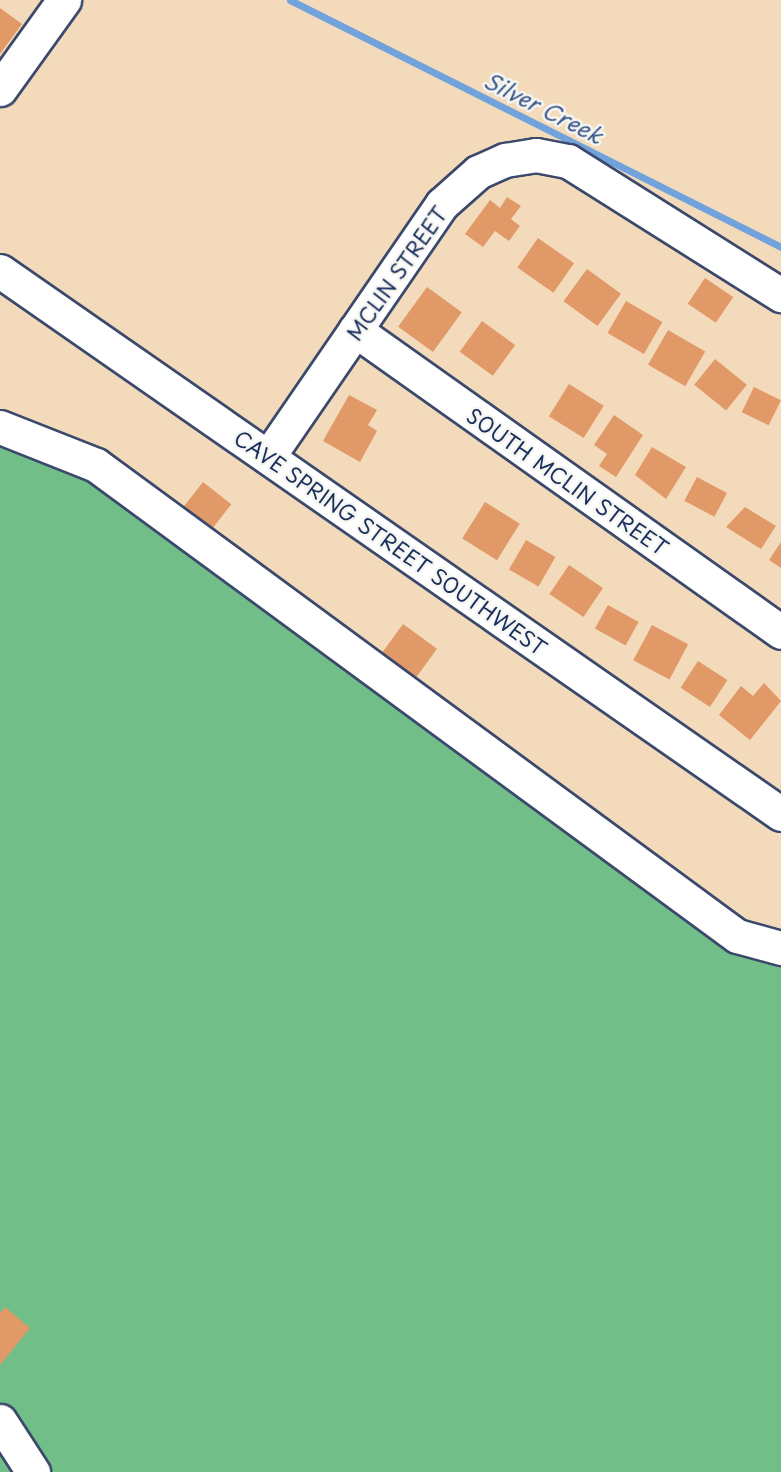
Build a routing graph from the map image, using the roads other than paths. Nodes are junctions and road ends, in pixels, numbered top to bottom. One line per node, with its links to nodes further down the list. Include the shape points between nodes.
1 (64, 0): 2 (street)
2 (0, 89)
3 (0, 271): 7 (street, CAVE SPRING STREET SOUTHWEST)
4 (781, 295): 5 (street, MCLIN STREET, via 600,177 568,161 536,155 478,172 442,204)
5 (355, 330): 7 (street, MCLIN STREET); 8 (street, SOUTH MCLIN STREET)
6 (0, 427): 10 (street, via 96,465 737,936)
7 (268, 457): 9 (street, CAVE SPRING STREET SOUTHWEST)
8 (781, 632)
9 (781, 814)
10 (781, 948)
11 (0, 1421): 12 (street)
12 (33, 1472)

